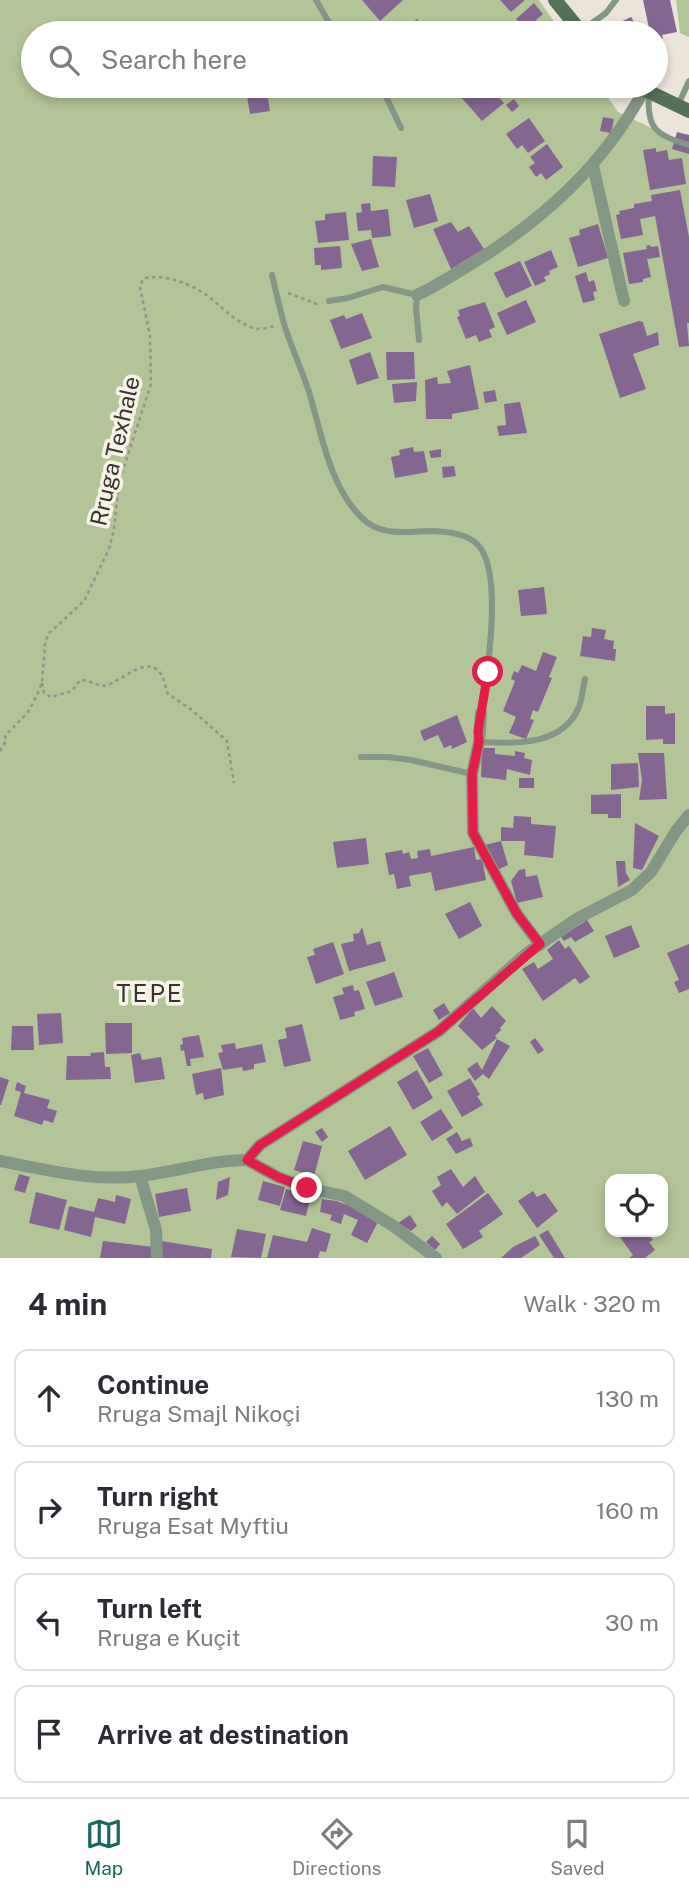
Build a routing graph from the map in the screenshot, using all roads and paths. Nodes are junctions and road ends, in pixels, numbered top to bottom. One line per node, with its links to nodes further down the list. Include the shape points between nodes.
1 (316, 0): 4 (lane)
2 (555, 0): 5 (main road)
3 (616, 0): 6 (lane)
4 (328, 21)
5 (572, 21)
6 (596, 21)
7 (689, 81): 12 (lane)
8 (387, 98): 13 (lane)
9 (638, 98): 15 (street)
10 (645, 98): 14 (lane, via 653,125 663,137)
11 (660, 98): 12 (main road)
12 (683, 109)
13 (401, 128)
14 (689, 145)
15 (593, 166): 18 (street, via 530,224); 20 (street)
16 (272, 275): 17 (lane)
17 (275, 288): 19 (path, via 317,304); 21 (lane)
18 (417, 295): 19 (lane, via 383,287); 22 (lane)
19 (329, 301)
20 (624, 301)
21 (285, 326): 24 (path, Rruga Texhale, via 254,329 200,290 166,278 143,279 140,287 150,336 150,389 120,482 105,558 84,601 48,634); 25 (lane, via 325,453 360,516 382,531 447,532 478,545 492,594)
22 (419, 340)
23 (585, 679): 26 (lane, via 571,720 548,737 520,744)
24 (42, 683): 27 (path, Rruga Texhale, via 32,705 5,736); 30 (path, via 51,696 72,691 80,680 106,685 136,670 156,667 169,694 228,741)
25 (481, 713): 26 (street)
26 (479, 742): 29 (street)
27 (0, 751)
28 (361, 757): 29 (lane, via 400,758)
29 (472, 774): 32 (street, via 473,833 517,914)
30 (234, 783)
31 (689, 815): 32 (street, via 641,883)
32 (540, 944): 33 (street, via 439,1031 260,1145)
33 (247, 1160): 35 (street, via 209,1162); 37 (street, via 307,1188 344,1196)
34 (0, 1161): 35 (street, via 84,1176)
35 (140, 1176): 36 (street, via 156,1230)
36 (157, 1258)
37 (436, 1258)

